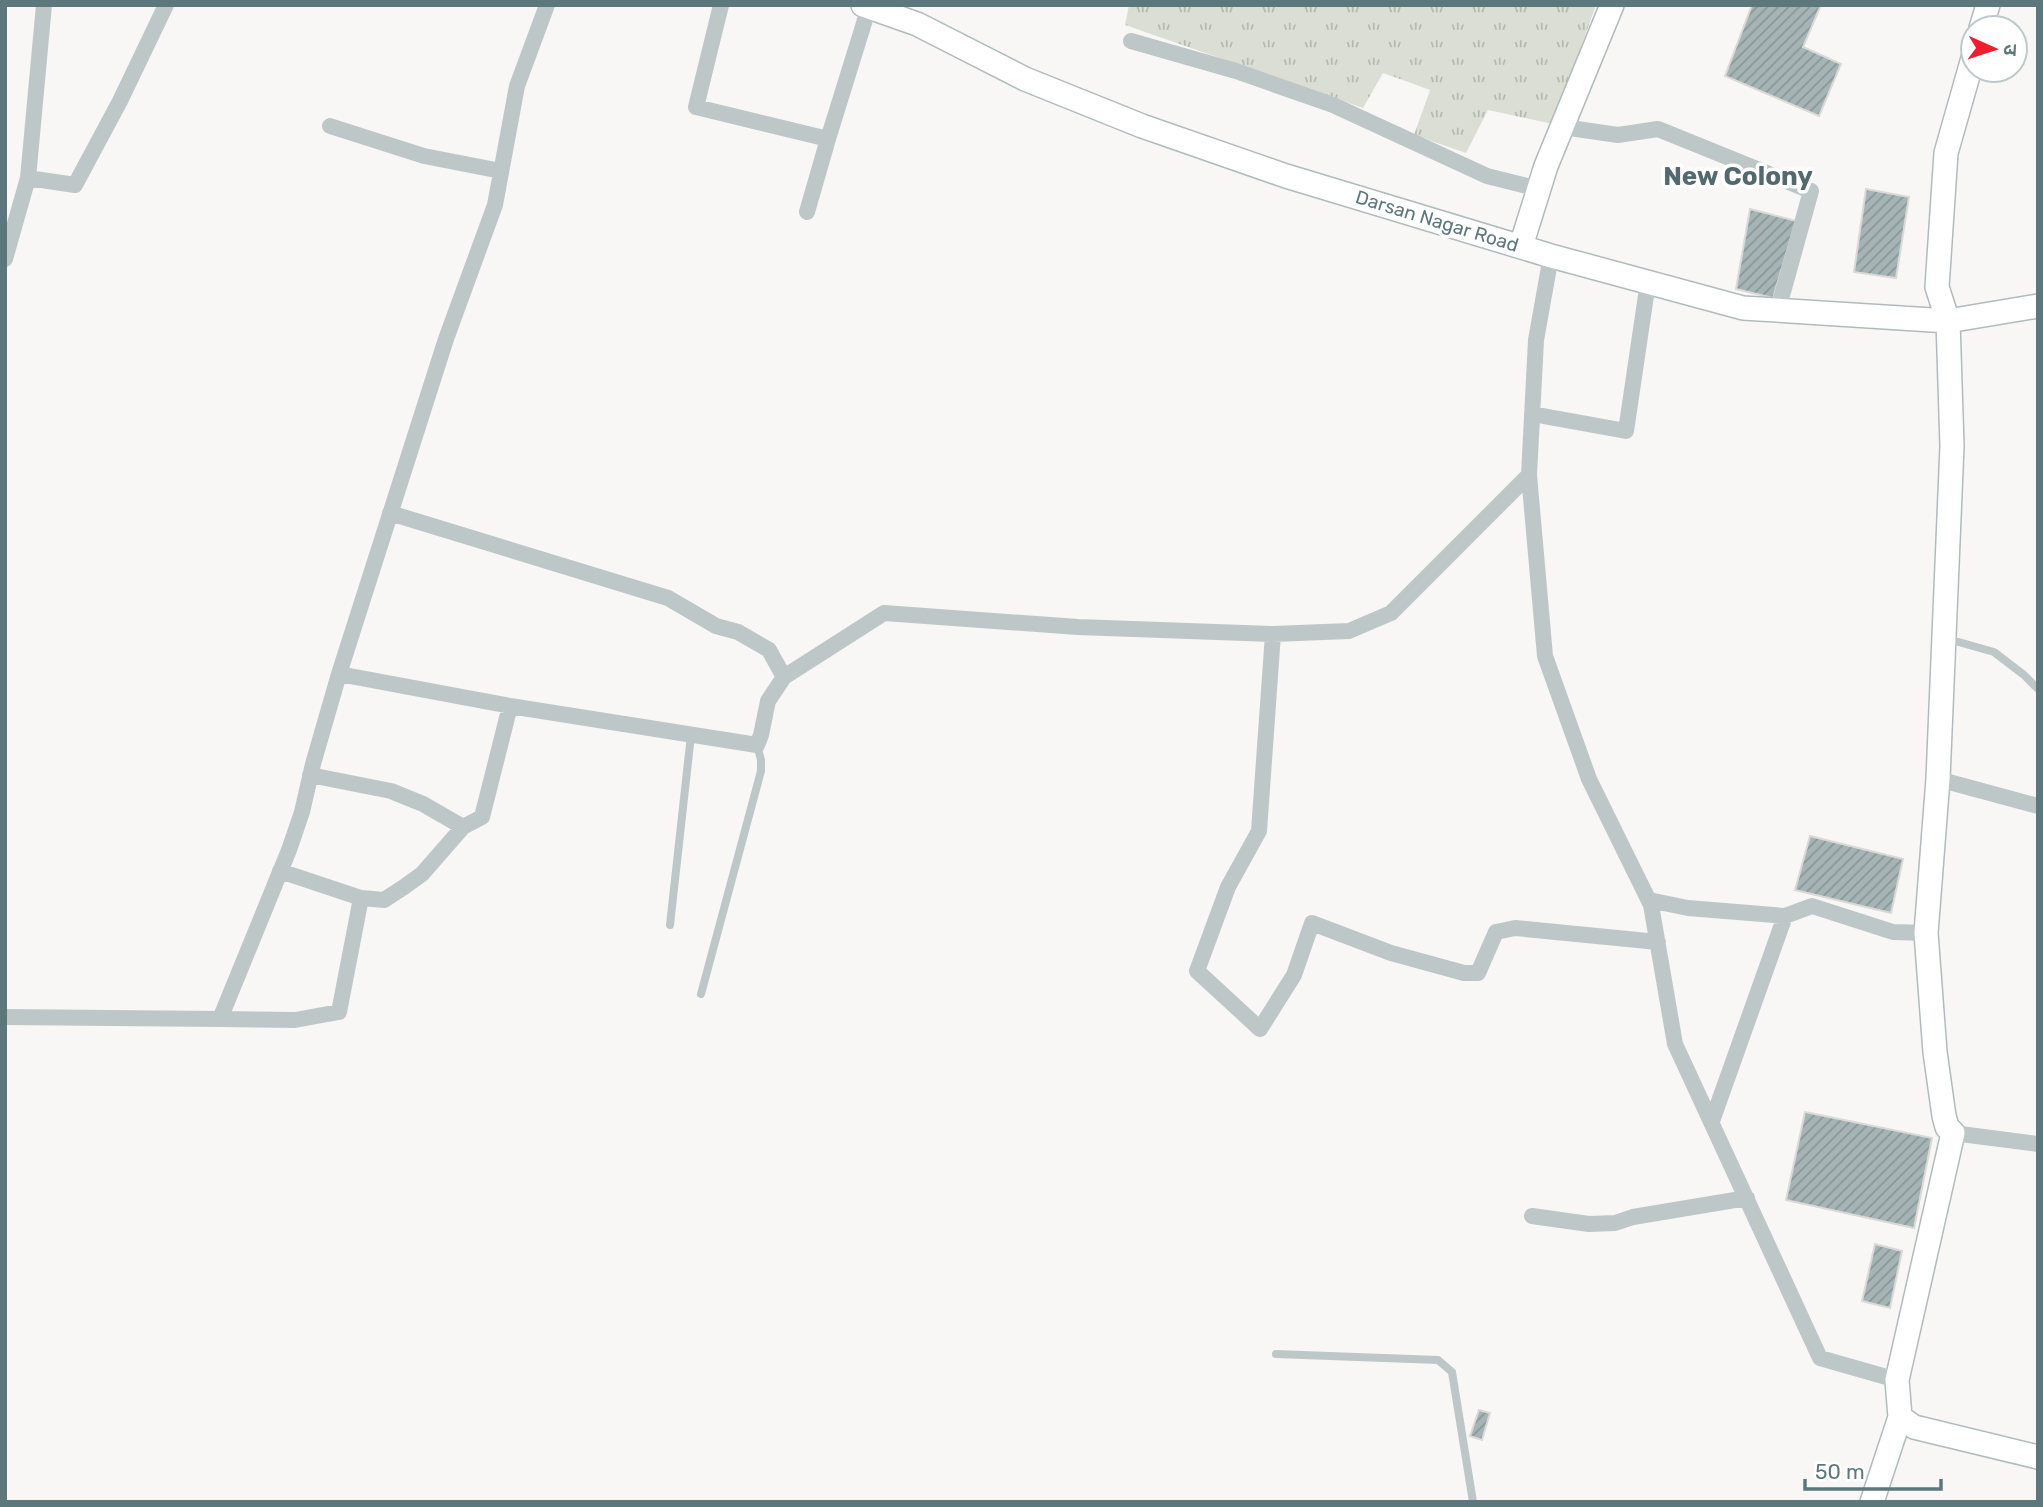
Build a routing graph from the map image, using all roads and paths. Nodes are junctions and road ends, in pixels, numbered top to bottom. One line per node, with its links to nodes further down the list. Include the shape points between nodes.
1 (44, 5): 13 (street)
2 (166, 5): 13 (street, via 75,185)
3 (547, 5): 12 (street, via 517,86)
4 (721, 5): 11 (street, via 696,107)
5 (1612, 5): 10 (street)
6 (872, 7): 11 (street); 16 (street, Darsan Nagar Road, via 917,24 1025,79 1142,126 1286,176)
7 (1130, 41): 14 (street, via 1333,105 1488,176)
8 (1966, 84): 22 (street, via 1946,153 1937,287)
9 (330, 126): 12 (street, via 424,156)
10 (1563, 127): 14 (street); 21 (street, via 1618,135 1658,129 1811,191)
11 (828, 139): 15 (street)
12 (501, 171): 25 (street, via 495,205)
13 (28, 178): 18 (street)
14 (1539, 190): 16 (street)
15 (807, 212)
16 (1521, 246): 17 (street, Darsan Nagar Road)
17 (1551, 256): 19 (street, Darsan Nagar Road); 23 (street, via 1536,340)
18 (5, 259)
19 (1648, 282): 21 (street, Darsan Nagar Road, via 1743,308); 23 (street, via 1626,431)
20 (2038, 306): 22 (street, Darsan Nagar Road)
21 (1778, 310): 22 (street, Darsan Nagar Road)
22 (1948, 321): 27 (street, via 1952,446)
23 (1532, 414): 24 (street)
24 (1529, 475): 26 (street, via 1391,612 1349,631); 40 (street, via 1545,656 1589,779)
25 (390, 513): 28 (street); 29 (street, via 668,598 769,650)
26 (1273, 634): 29 (street, via 1078,627 884,613); 44 (street, via 1259,831 1228,887 1197,971 1260,1029 1294,975 1312,923 1391,953 1464,973 1478,973 1496,932 1515,928)
27 (1945, 638): 30 (lane, via 1994,652); 35 (street)
28 (339, 674): 31 (street); 34 (street)
29 (784, 677): 33 (street, via 768,701)
30 (2038, 689)
31 (510, 706): 32 (street); 37 (street, via 482,817)
32 (691, 735): 33 (street); 42 (lane)
33 (757, 745): 45 (lane, via 761,771)
34 (310, 775): 37 (street, via 391,791); 38 (street, via 302,812)
35 (1938, 779): 36 (street); 43 (street)
36 (2038, 806)
37 (463, 827): 39 (street, via 413,881 384,900)
38 (279, 871): 39 (street); 47 (street)
39 (361, 898): 47 (street, via 339,1012 295,1020)
40 (1649, 900): 41 (street); 44 (street)
41 (1785, 916): 43 (street, via 1812,906 1893,932); 48 (street)
42 (670, 925)
43 (1926, 933): 49 (street, via 1935,1052 1944,1116)
44 (1658, 942): 48 (street, via 1675,1044)
45 (701, 994)
46 (5, 1017): 47 (street)
47 (220, 1019)
48 (1712, 1121): 51 (street)
49 (1953, 1133): 50 (street); 54 (street)
50 (2038, 1144)
51 (1747, 1198): 52 (street, via 1633,1216 1615,1223); 54 (street, via 1820,1358)
52 (1532, 1216)
53 (1276, 1354): 57 (lane, via 1438,1360 1446,1365 1457,1392)
54 (1898, 1380): 55 (street)
55 (1900, 1417): 56 (street, via 1914,1427); 58 (street)
56 (2038, 1457)
57 (1473, 1502)
58 (1872, 1502)

